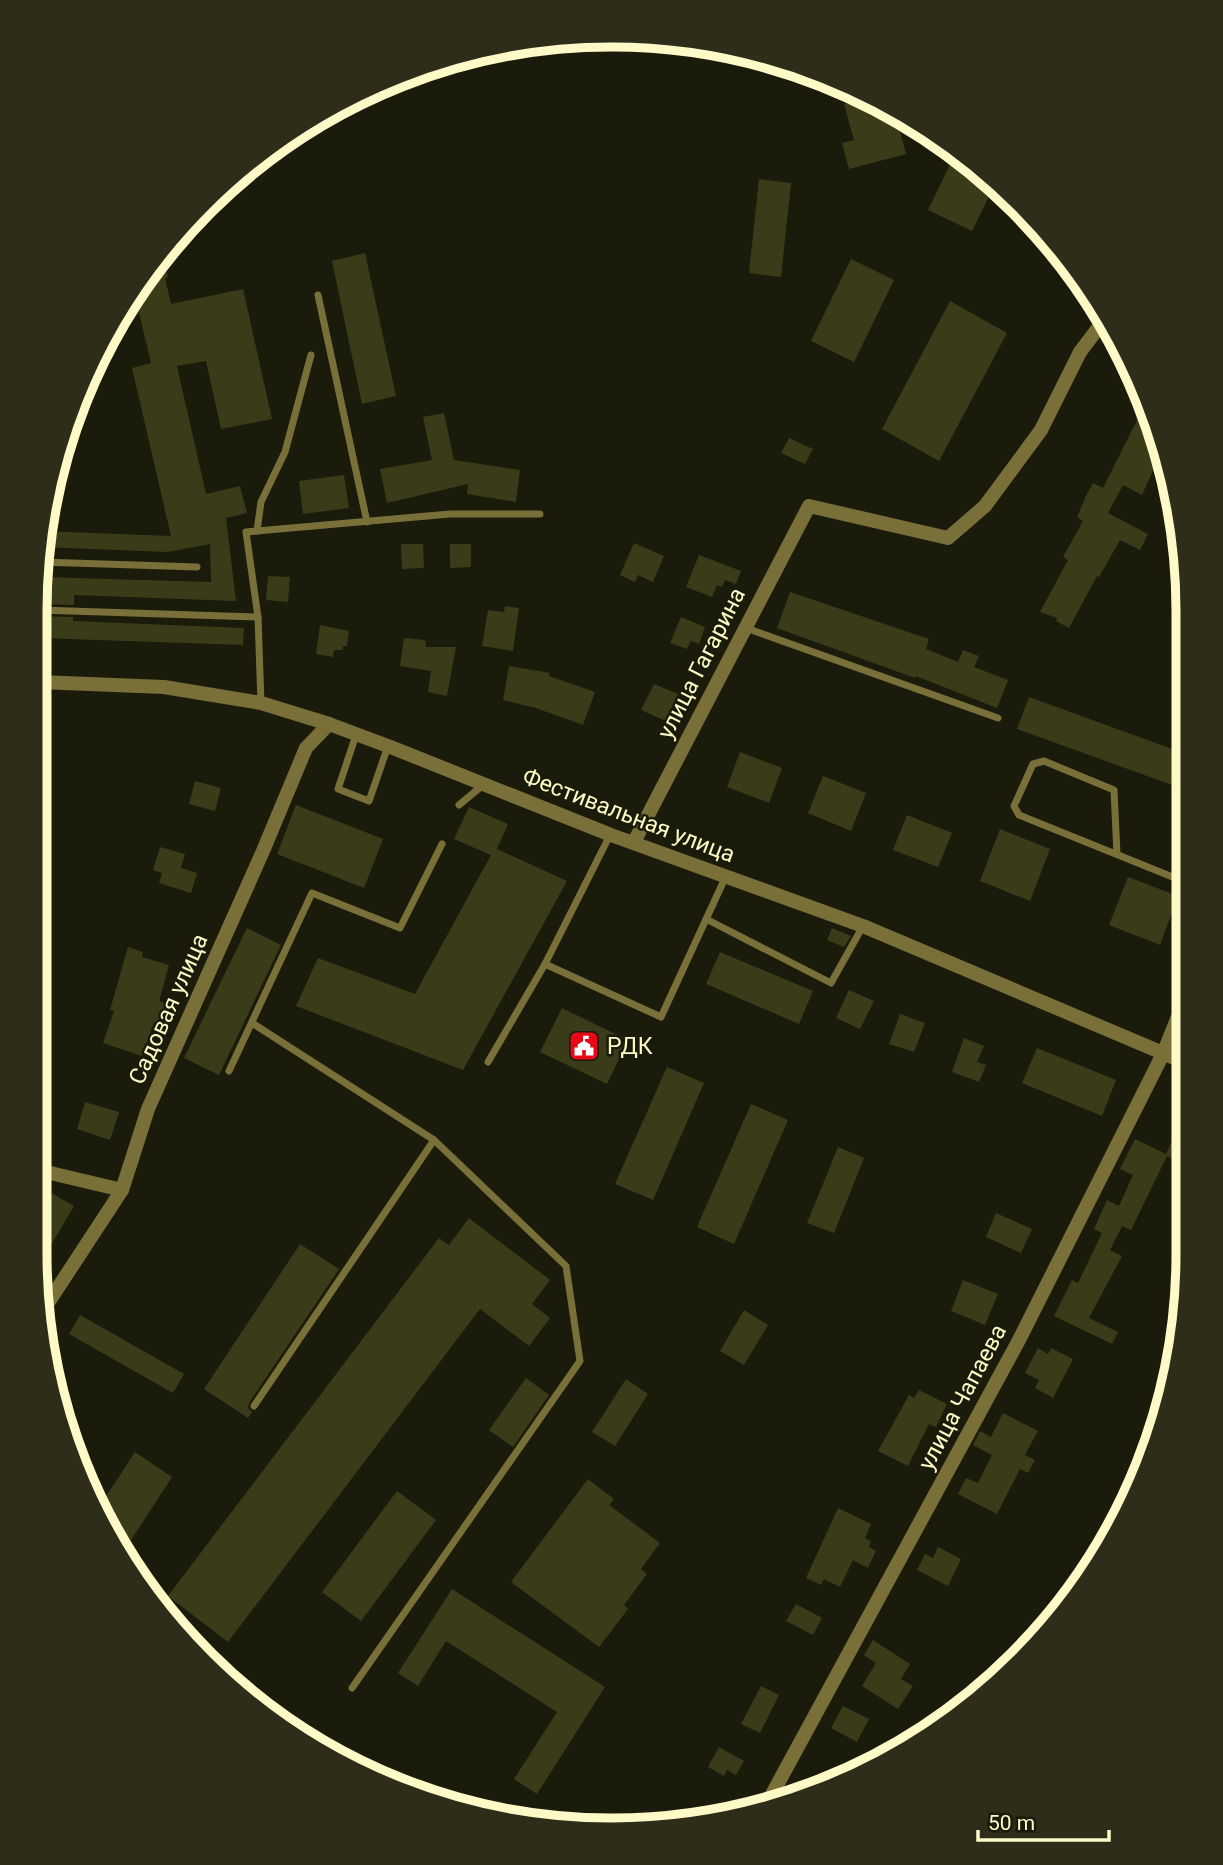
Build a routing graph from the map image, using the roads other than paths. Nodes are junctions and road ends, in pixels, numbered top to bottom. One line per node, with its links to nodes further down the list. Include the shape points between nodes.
1 (318, 295): 5 (lane)
2 (1099, 327): 11 (street, улица Гагарина, via 1080,352 1041,430 985,506 948,538 808,506)
3 (311, 355): 6 (lane, via 285,452 261,502)
4 (540, 514): 5 (lane, via 450,514)
5 (367, 522): 6 (lane)
6 (257, 531): 10 (lane, via 246,532)
7 (49, 562): 8 (lane)
8 (197, 566)
9 (47, 610): 10 (lane)
10 (258, 617): 13 (lane)
11 (746, 627): 14 (lane); 21 (street, улица Гагарина)
12 (47, 682): 13 (street, Фестивальная улица, via 164,687)
13 (261, 703): 15 (street, Фестивальная улица)
14 (998, 718)
15 (328, 724): 16 (street, Фестивальная улица); 37 (street, Садовая улица, via 306,747 148,1109)
16 (356, 735): 17 (street, Фестивальная улица); 17 (lane, via 338,789 369,801)
17 (388, 746): 18 (street, Фестивальная улица)
18 (484, 784): 19 (lane); 20 (street, Фестивальная улица)
19 (459, 806)
20 (611, 835): 21 (street, Фестивальная улица); 28 (lane)
21 (634, 842): 24 (street, Фестивальная улица)
22 (442, 845): 30 (lane, via 400,928 312,893)
23 (1117, 854): 23 (lane, via 1019,815 1014,806 1033,764 1044,761 1114,790); 25 (lane)
24 (726, 876): 26 (lane); 27 (street, Фестивальная улица)
25 (1176, 878)
26 (706, 919): 27 (lane, via 831,983); 28 (lane, via 661,1017)
27 (863, 926): 31 (street, Фестивальная улица)
28 (545, 964): 33 (lane)
29 (1176, 1022): 31 (street, улица Чапаева)
30 (252, 1023): 34 (lane); 35 (lane)
31 (1163, 1054): 32 (street, Фестивальная улица); 41 (street, улица Чапаева, via 1019,1340)
32 (1176, 1059)
33 (488, 1062)
34 (229, 1072)
35 (434, 1140): 39 (lane); 40 (lane, via 566,1266 580,1361)
36 (47, 1176): 37 (street)
37 (122, 1190): 38 (street, Садовая улица)
38 (49, 1301)
39 (254, 1406)
40 (352, 1688)
41 (772, 1795)

